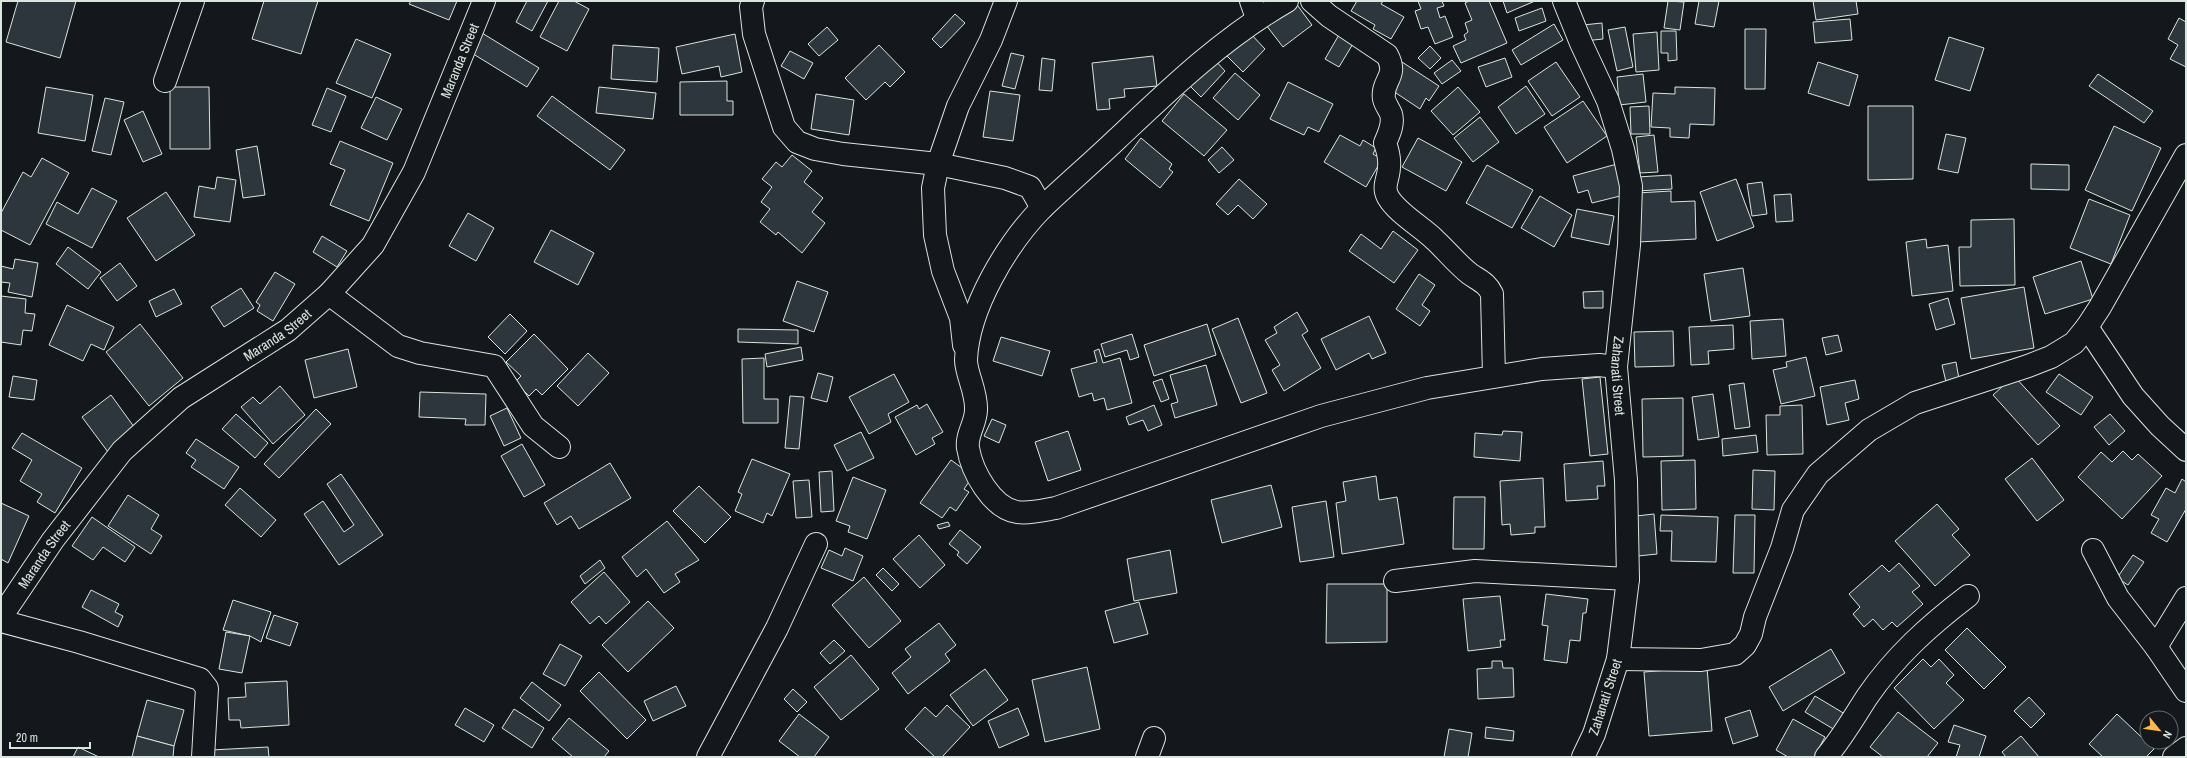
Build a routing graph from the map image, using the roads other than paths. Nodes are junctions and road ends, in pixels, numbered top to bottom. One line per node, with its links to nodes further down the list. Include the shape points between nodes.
1 (193, 1): 9 (street)
2 (484, 1): 13 (street, Maranda Street, via 414,172 373,245)
3 (753, 1): 11 (street, via 754,34 784,127 797,142 815,149 843,154)
4 (1006, 1): 11 (street, via 991,40 958,106)
5 (1287, 1): 8 (street)
6 (1312, 1): 17 (street, via 1387,55 1391,63 1392,72 1384,99 1392,116 1391,128 1385,143 1390,168 1385,184 1388,197 1450,256 1488,285 1492,294)
7 (1564, 1): 16 (street, Zahanati Street, via 1608,101 1631,186 1629,245)
8 (1254, 10): 12 (street, via 1222,44)
9 (165, 81)
10 (2186, 155): 14 (street, via 2123,269)
11 (938, 164): 12 (street, via 1019,182 1030,188); 15 (street, via 933,188 935,235 943,270 961,318)
12 (1042, 208): 15 (street, via 1005,254 987,288 969,339)
13 (329, 294): 18 (street, via 398,346 420,353 494,366 533,426); 26 (street, Maranda Street, via 288,330 181,398 122,451 53,540)
14 (2087, 327): 19 (street, via 2133,396); 29 (street, via 2074,343 2051,356 1915,403 1869,430 1818,474 1793,510 1751,634 1735,654 1701,660)
15 (966, 361): 17 (street, via 976,394 976,412 968,447 973,467 990,495 1003,506 1015,512 1025,513 1056,508 1321,416 1427,388)
16 (1616, 367): 17 (street, via 1599,365 1542,369); 22 (street, Zahanati Street, via 1626,480)
17 (1494, 376)
18 (559, 447)
19 (2186, 450)
20 (816, 544): 33 (street, via 777,628)
21 (2093, 550): 28 (street, via 2118,598)
22 (1628, 579): 23 (street, via 1475,571); 29 (street, Zahanati Street)
23 (1395, 581)
24 (1968, 596): 35 (street, via 1932,624 1902,653 1868,696)
25 (2186, 598): 28 (street)
26 (1, 617)
27 (1, 621): 32 (street, via 200,679 207,688 208,696)
28 (2156, 647): 30 (street)
29 (1618, 659): 34 (street, Zahanati Street, via 1594,734)
30 (2186, 691)
31 (2186, 748): 36 (street)
32 (203, 757)
33 (708, 757)
34 (1583, 757)
35 (1826, 757)
36 (2174, 757)

